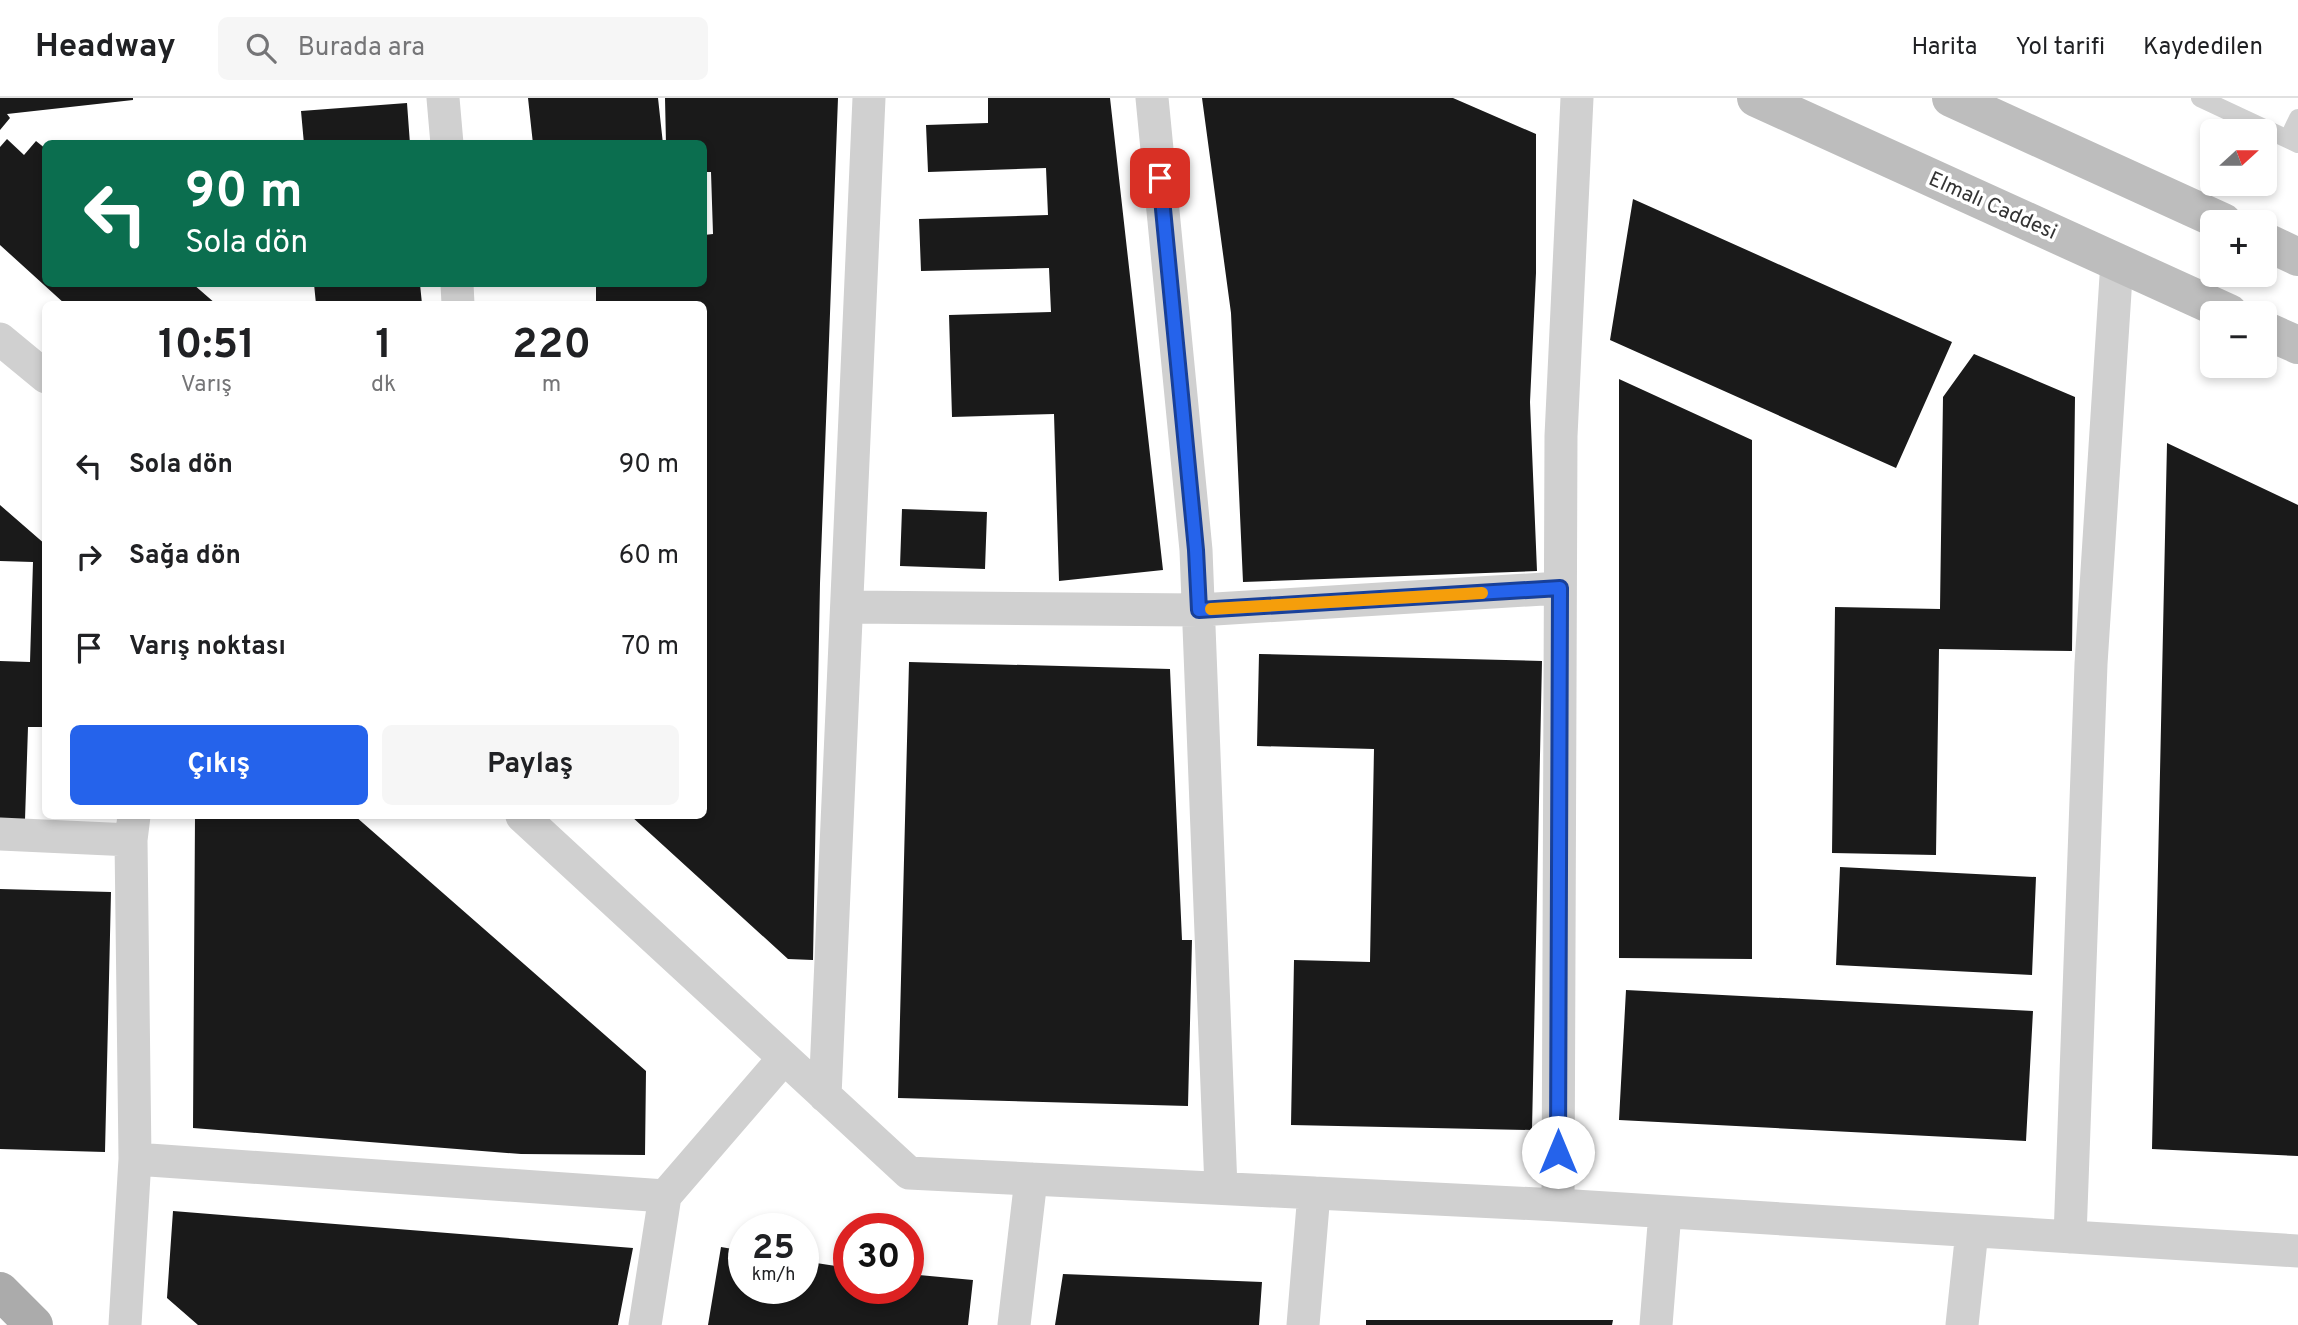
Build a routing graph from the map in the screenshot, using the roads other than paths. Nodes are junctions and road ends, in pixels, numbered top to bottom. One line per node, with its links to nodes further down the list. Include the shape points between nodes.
1 (443, 98): 9 (street)
2 (869, 98): 21 (street)
3 (1152, 98): 22 (street)
4 (1577, 98): 20 (street, via 1561,436)
5 (1756, 98): 14 (main road, Elmalı Caddesi)
6 (1951, 98): 11 (main road)
7 (2200, 98): 10 (lane)
8 (2298, 118): 10 (lane)
9 (447, 140)
10 (2293, 141)
11 (2200, 212)
12 (2277, 248): 13 (main road)
13 (2298, 257)
14 (2117, 261): 15 (main road, Elmalı Caddesi); 36 (street, via 2091,664)
15 (2203, 301)
16 (2277, 336): 18 (main road)
17 (0, 339): 19 (street)
18 (2298, 345)
19 (42, 374)
20 (1560, 588): 22 (street); 33 (street)
21 (849, 607): 22 (street); 27 (street)
22 (1199, 610): 30 (street)
23 (525, 819): 26 (street)
24 (133, 828): 25 (street); 28 (street)
25 (0, 834)
26 (785, 1058): 27 (street); 32 (street)
27 (825, 1096): 29 (street, via 909,1173)
28 (135, 1158): 32 (street); 40 (street)
29 (1031, 1179): 30 (street); 42 (street)
30 (1221, 1188): 31 (street)
31 (1314, 1193): 33 (street); 43 (street)
32 (665, 1196): 41 (street)
33 (1558, 1205): 34 (street)
34 (1665, 1212): 35 (street); 44 (street)
35 (1972, 1230): 36 (street); 45 (street)
36 (2070, 1237): 37 (street)
37 (2298, 1251)
38 (0, 1291): 39 (main road)
39 (34, 1325)
40 (125, 1325)
41 (645, 1325)
42 (1014, 1325)
43 (1303, 1325)
44 (1656, 1325)
45 (1962, 1325)

